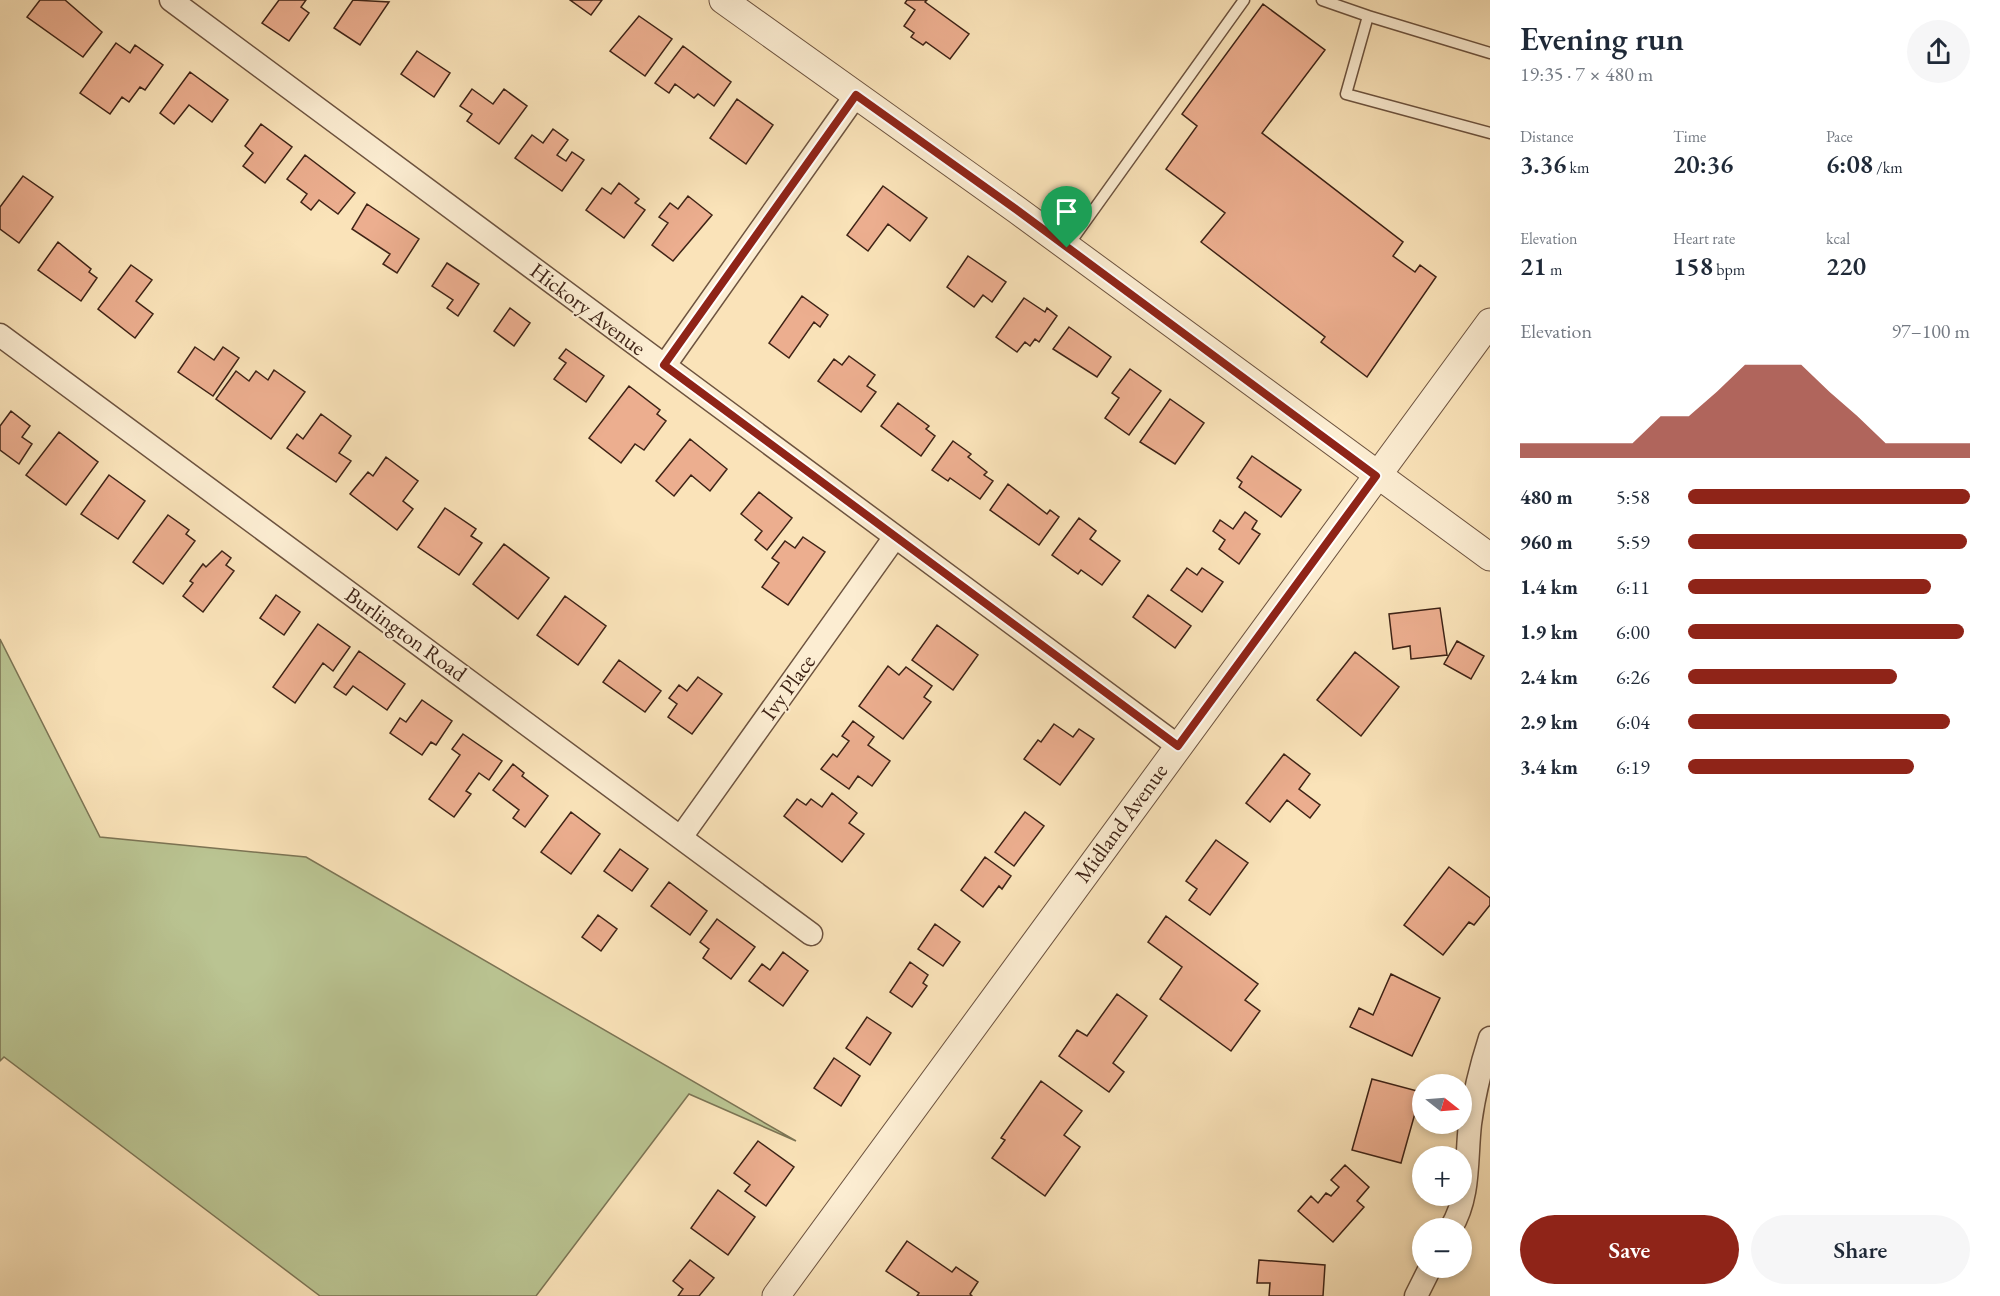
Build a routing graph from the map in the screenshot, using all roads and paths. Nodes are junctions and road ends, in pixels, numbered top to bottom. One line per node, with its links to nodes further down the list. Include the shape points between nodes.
1 (171, 0): 12 (street, Hickory Avenue)
2 (723, 0): 7 (street)
3 (1244, 0): 9 (lane)
4 (1322, 0): 5 (lane)
5 (1368, 16): 6 (lane); 8 (lane, via 1346,94)
6 (1490, 53)
7 (856, 95): 9 (street); 12 (street)
8 (1490, 133)
9 (1067, 248): 13 (street)
10 (1490, 322): 13 (street, Midland Avenue)
11 (0, 335): 17 (street, Burlington Road)
12 (664, 365): 14 (street, Hickory Avenue)
13 (1376, 476): 15 (street); 16 (street, Midland Avenue)
14 (895, 537): 16 (street, Hickory Avenue); 17 (street, Ivy Place)
15 (1490, 557)
16 (1178, 746): 22 (street, Midland Avenue)
17 (681, 837): 18 (street, Burlington Road)
18 (811, 934)
19 (1490, 1038): 20 (street, via 1477,1080 1466,1190)
20 (1455, 1218)
21 (1425, 1278): 23 (street)
22 (776, 1296)
23 (1416, 1296)

